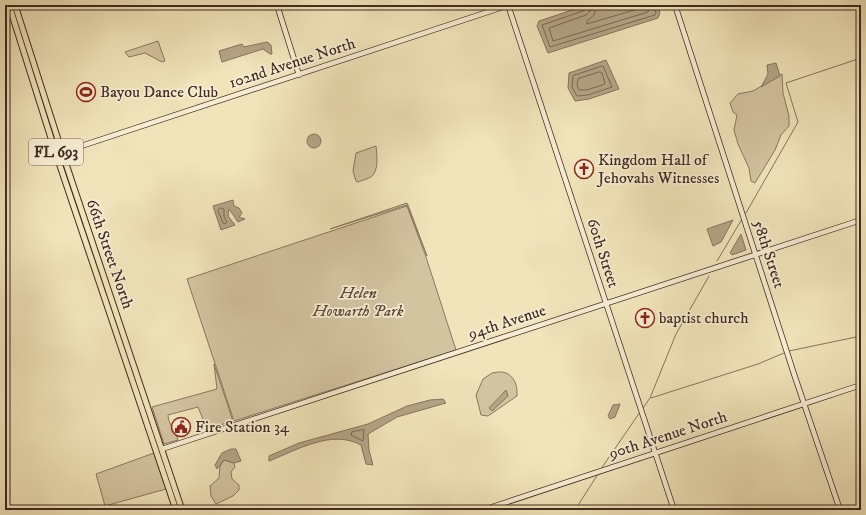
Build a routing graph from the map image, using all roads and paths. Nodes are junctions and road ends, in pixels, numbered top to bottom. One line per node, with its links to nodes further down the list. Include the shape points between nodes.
1 (9, 5): 6 (main road); 8 (main road, 66th Street North / FL 693)
2 (15, 5): 6 (main road, 66th Street North / FL 693)
3 (277, 5): 7 (street)
4 (508, 5): 7 (street, 102nd Avenue North); 11 (street, 60th Street)
5 (675, 5): 10 (street, 58th Street)
6 (23, 31): 8 (main road, 66th Street North / FL 693)
7 (299, 75): 8 (street, 102nd Avenue North)
8 (59, 153): 14 (main road, 66th Street North / FL 693); 16 (main road, 66th Street North / FL 693)
9 (861, 220): 10 (street, 94th Avenue)
10 (756, 254): 11 (street, 94th Avenue); 13 (street, 58th Street)
11 (606, 304): 14 (street, 94th Avenue); 15 (street, 60th Street)
12 (861, 385): 13 (street, 90th Avenue North)
13 (805, 404): 15 (street, 90th Avenue North); 20 (street, 58th Street)
14 (162, 449): 17 (main road, 66th Street North / FL 693)
15 (655, 453): 18 (street, 90th Avenue North); 19 (street, 60th Street)
16 (176, 510)
17 (182, 510)
18 (483, 510)
19 (674, 510)
20 (840, 510)

